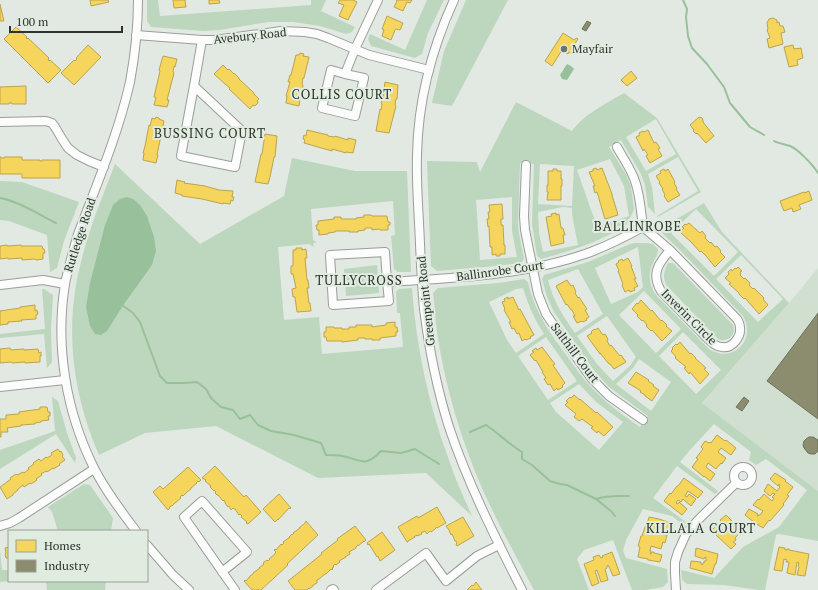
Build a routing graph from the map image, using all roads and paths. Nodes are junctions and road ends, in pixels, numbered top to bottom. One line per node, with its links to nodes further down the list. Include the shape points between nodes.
1 (138, 0): 4 (street, Rutledge Road)
2 (378, 0): 6 (street)
3 (454, 0): 7 (street, Greenpoint Road)
4 (136, 35): 5 (street, Avebury Road); 13 (street, Rutledge Road, via 126,97)
5 (202, 40): 6 (street, Avebury Road, via 292,31 317,34); 9 (street)
6 (355, 49): 7 (street, Avebury Road); 8 (street)
7 (429, 70): 17 (street, Greenpoint Road, via 421,109 417,154)
8 (345, 74): 8 (street, via 331,70 322,108 355,116 364,78)
9 (194, 86): 9 (street, via 180,156 235,167 242,131)
10 (0, 122): 13 (street, via 52,123 68,148)
11 (617, 147): 14 (street, via 635,180)
12 (526, 165): 16 (street, Salthill Court, via 524,223)
13 (104, 167): 19 (street, Rutledge Road, via 78,237)
14 (643, 228): 15 (street, Inverin Circle); 16 (street, Ballinrobe Court, via 589,253)
15 (670, 250): 15 (street, Inverin Circle, via 737,319 741,329 737,340 732,344 720,347 708,339 661,291 657,284 657,269 660,261)
16 (532, 268): 17 (street, Ballinrobe Court, via 488,275); 23 (street, Salthill Court, via 546,314 582,366 609,396)
17 (422, 280): 18 (street, Ballinrobe Court); 28 (street, Greenpoint Road, via 427,331 449,425 471,486)
18 (387, 282): 18 (street, via 389,301 333,305 330,255 385,252)
19 (65, 284): 20 (street, via 43,280); 21 (street, Rutledge Road, via 62,349)
20 (0, 285)
21 (66, 380): 22 (street); 24 (street, Rutledge Road, via 77,426)
22 (0, 387)
23 (643, 420)
24 (94, 469): 26 (street, via 19,518); 27 (street, Rutledge Road)
25 (736, 483): 35 (street, via 686,534 675,562)
26 (0, 526)
27 (135, 530)
28 (499, 545): 33 (street, via 477,556 446,581 426,554); 34 (street, Greenpoint Road)
29 (148, 546): 31 (street)
30 (222, 572): 30 (street, via 247,552 202,501 184,517); 32 (street)
31 (189, 590)
32 (235, 590)
33 (376, 590)
34 (522, 590)
35 (676, 590)

